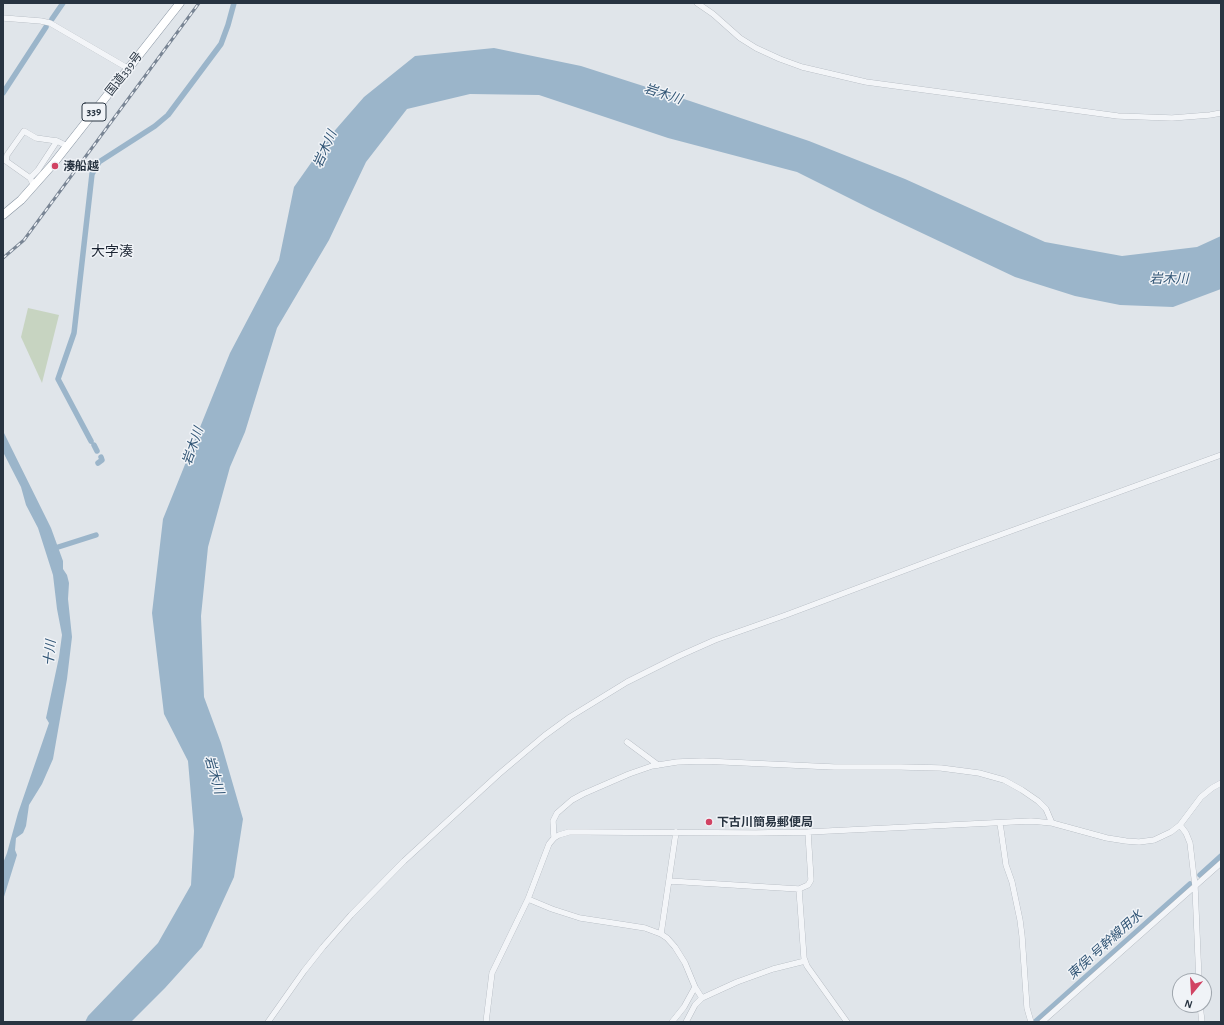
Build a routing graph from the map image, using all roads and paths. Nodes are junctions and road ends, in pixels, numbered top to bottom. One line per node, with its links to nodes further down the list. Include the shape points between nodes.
1 (180, 3): 4 (highway, 国道339号 / 339)
2 (697, 3): 5 (street, via 740,38 780,60 866,82 1118,116 1172,118)
3 (3, 18): 4 (street, via 50,22)
4 (129, 68): 7 (highway, 国道339号 / 339)
5 (1221, 113)
6 (57, 141): 7 (street); 8 (street); 8 (street, via 36,138 24,131 7,155 6,161)
7 (67, 146): 8 (highway, 国道339号 / 339)
8 (32, 182): 9 (highway, 国道339号 / 339, via 21,200)
9 (3, 215)
10 (1221, 455): 30 (street, via 715,640 628,682 544,736 404,861 323,947)
11 (627, 742): 12 (street)
12 (658, 765): 15 (street, via 703,761 834,767 941,768 979,773 1004,780 1022,790 1046,809); 19 (street, via 629,774 572,800 557,813 553,821)
13 (1221, 783): 16 (street, via 1201,797)
14 (1000, 823): 15 (street); 18 (street); 35 (street, via 1006,865 1020,920)
15 (1052, 823): 16 (street, via 1126,842 1154,840)
16 (1180, 825): 22 (street, via 1190,843)
17 (676, 832): 18 (street); 19 (street, via 569,832); 21 (street)
18 (808, 832): 23 (street, via 811,880 808,885)
19 (554, 838): 24 (street, via 549,844)
20 (1221, 863): 22 (street)
21 (669, 881): 23 (street); 25 (street)
22 (1195, 886): 27 (street); 36 (street)
23 (799, 888): 26 (street)
24 (528, 899): 25 (street, via 580,918 645,928); 31 (street, via 492,973)
25 (661, 934): 28 (street, via 676,947)
26 (806, 961): 29 (street, via 773,969); 34 (street)
27 (1199, 973)
28 (695, 988): 29 (street); 32 (street)
29 (702, 998): 33 (street)
30 (268, 1022)
31 (486, 1022)
32 (672, 1022)
33 (686, 1022)
34 (847, 1022)
35 (1031, 1022)
36 (1042, 1022)

